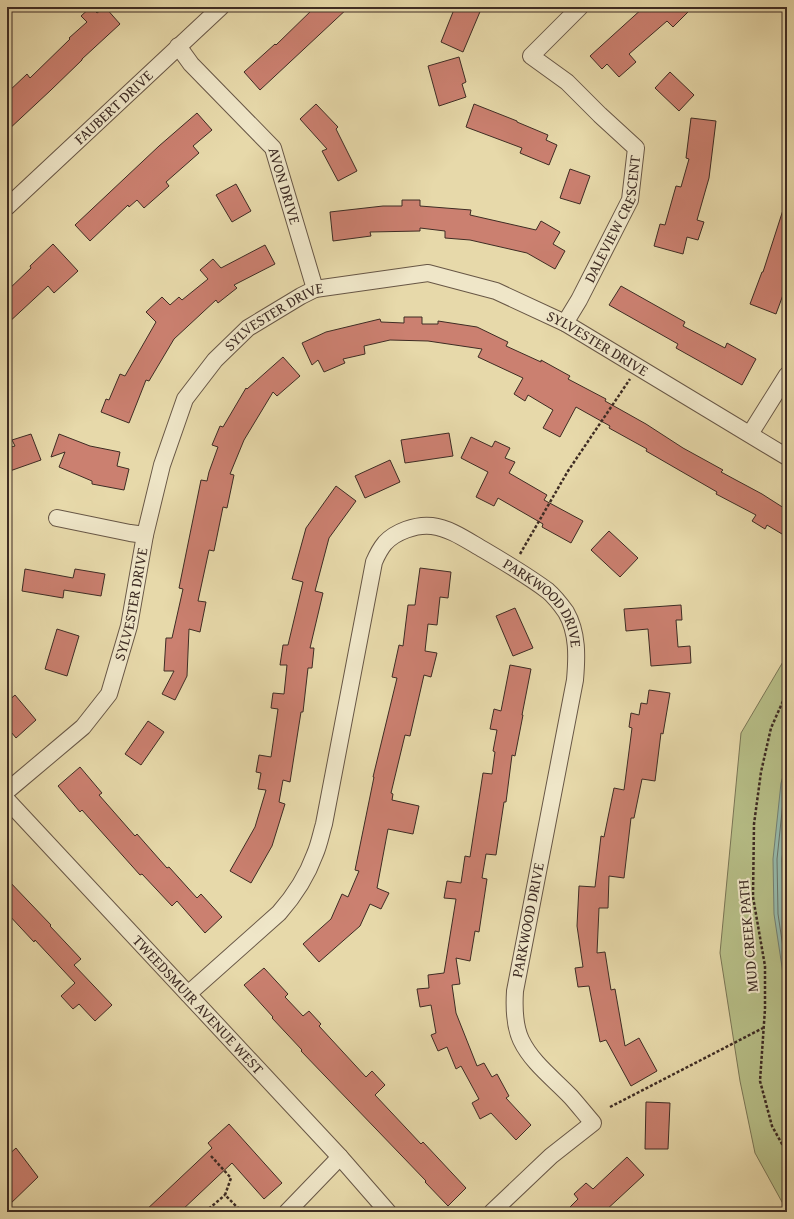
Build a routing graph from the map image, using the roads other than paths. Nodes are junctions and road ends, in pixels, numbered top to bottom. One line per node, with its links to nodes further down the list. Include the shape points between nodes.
1 (220, 7): 3 (street, FAUBERT DRIVE)
2 (580, 7): 6 (street, DALEVIEW CRESCENT, via 531,56 566,82 636,148 630,200)
3 (178, 46): 4 (street, FAUBERT DRIVE); 5 (street, AVON DRIVE, via 191,64 273,148)
4 (7, 207)
5 (315, 289): 6 (street, SYLVESTER DRIVE, via 428,273 496,291); 11 (street, SYLVESTER DRIVE, via 248,328 215,360 185,399 162,465)
6 (565, 323): 8 (street, SYLVESTER DRIVE)
7 (787, 375): 8 (street)
8 (750, 434): 9 (street, SYLVESTER DRIVE)
9 (787, 457)
10 (57, 518): 11 (street)
11 (145, 535): 12 (street, SYLVESTER DRIVE, via 129,626 109,694 84,728)
12 (7, 791)
13 (7, 800): 14 (street, TWEEDSMUIR AVENUE WEST)
14 (188, 994): 15 (street, TWEEDSMUIR AVENUE WEST); 18 (street, PARKWOOD DRIVE, via 279,913 292,898 316,854 324,824 374,562 382,547 395,535 419,526 447,530 513,567 549,592 565,611 575,635 575,680 514,991 515,1013 520,1038 526,1048 593,1123 551,1156)
15 (340, 1157): 16 (street); 17 (street, TWEEDSMUIR AVENUE WEST)
16 (287, 1212)
17 (388, 1212)
18 (492, 1212)

